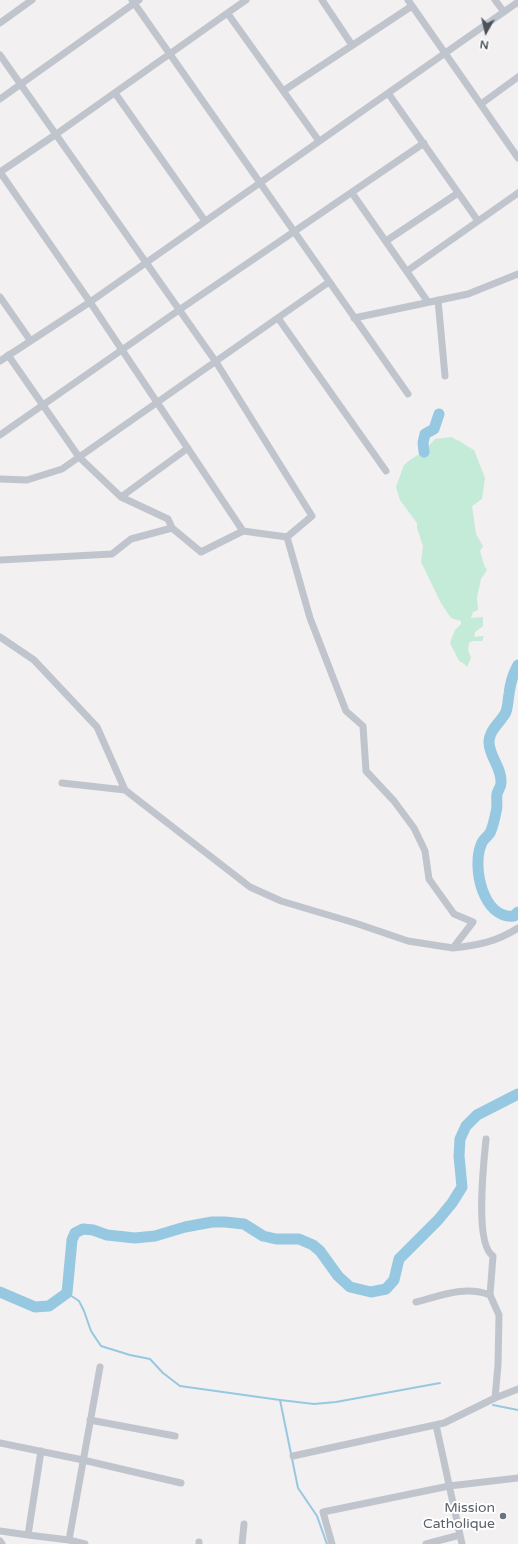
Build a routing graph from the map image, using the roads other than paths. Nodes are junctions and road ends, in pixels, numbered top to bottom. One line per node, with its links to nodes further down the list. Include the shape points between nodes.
1 (32, 0): 10 (street)
2 (246, 0): 9 (street)
3 (322, 0): 11 (street)
4 (495, 0): 8 (street)
5 (135, 1): 13 (street); 16 (street)
6 (518, 2): 8 (street)
7 (410, 3): 11 (street); 12 (street)
8 (504, 12): 12 (street)
9 (228, 14): 13 (street); 17 (street)
10 (0, 23)
11 (352, 45): 17 (street)
12 (446, 53): 19 (street); 21 (street)
13 (170, 54): 18 (street); 27 (street)
14 (0, 55): 16 (street)
15 (518, 77): 21 (street)
16 (20, 85): 20 (street); 22 (street)
17 (283, 91): 23 (street)
18 (115, 93): 22 (street); 32 (street)
19 (388, 93): 23 (street); 24 (street)
20 (0, 99)
21 (481, 104): 25 (street)
22 (55, 135): 26 (street); 35 (street)
23 (319, 141): 27 (street)
24 (424, 143): 28 (street); 29 (street)
25 (518, 158)
26 (0, 172): 41 (street)
27 (260, 183): 32 (street); 33 (street)
28 (458, 192): 31 (street); 34 (street)
29 (352, 193): 33 (street); 34 (street)
30 (518, 193): 31 (street)
31 (478, 221): 36 (street)
32 (205, 222): 35 (street)
33 (295, 233): 38 (street); 43 (street)
34 (386, 241): 36 (street)
35 (146, 263): 41 (street); 43 (street)
36 (407, 271): 42 (street)
37 (518, 274): 40 (street, via 468,294)
38 (329, 282): 44 (street); 45 (street)
39 (0, 296): 46 (street)
40 (438, 300): 42 (street); 51 (street)
41 (90, 302): 46 (street); 47 (street)
42 (428, 302): 45 (street)
43 (179, 310): 47 (street); 50 (street)
44 (278, 318): 50 (street); 58 (street)
45 (354, 318): 52 (street)
46 (30, 340): 48 (street)
47 (122, 350): 53 (street); 54 (street)
48 (8, 355): 49 (street); 54 (street)
49 (0, 361)
50 (216, 362): 53 (street); 63 (street, via 312,516)
51 (445, 376)
52 (408, 394)
53 (157, 402): 56 (street); 57 (street)
54 (43, 405): 55 (street); 57 (street)
55 (0, 435)
56 (188, 448): 60 (street); 62 (street)
57 (79, 457): 59 (street, via 62,469 28,480); 60 (street)
58 (386, 471)
59 (0, 479)
60 (121, 497): 61 (street, via 168,519)
61 (172, 528): 62 (street, via 201,552); 64 (street, via 131,539 112,554)
62 (243, 531): 63 (street)
63 (287, 537): 69 (street, via 310,618 346,711 363,726 366,771 394,801 414,828 425,851 429,879 454,914 473,922)
64 (0, 560)
65 (0, 637): 67 (street, via 34,660 97,727)
66 (62, 783): 67 (street)
67 (125, 790): 69 (street, via 250,887 281,901 408,941)
68 (518, 928): 69 (street, via 502,938)
69 (453, 948)
70 (486, 1139): 71 (street, via 482,1195 483,1236 494,1261)
71 (490, 1295): 72 (street, via 481,1291 455,1291); 75 (street, via 499,1315)
72 (416, 1302)
73 (100, 1367): 76 (street)
74 (518, 1389): 75 (street)
75 (495, 1398): 77 (street)
76 (90, 1420): 78 (street); 82 (street)
77 (436, 1425): 81 (street); 85 (street)
78 (175, 1436)
79 (0, 1443): 80 (street)
80 (41, 1451): 82 (street); 88 (street)
81 (293, 1456)
82 (83, 1460): 84 (street); 90 (street)
83 (518, 1478): 85 (street)
84 (181, 1484)
85 (449, 1486): 89 (street); 95 (street, via 323,1512)
86 (244, 1524): 94 (street)
87 (0, 1531): 88 (street)
88 (28, 1535): 90 (street)
89 (460, 1535): 96 (street); 97 (street)
90 (69, 1540): 93 (street)
91 (0, 1541): 92 (street)
92 (2, 1544)
93 (85, 1544)
94 (242, 1544)
95 (332, 1544)
96 (426, 1544)
97 (462, 1544)

